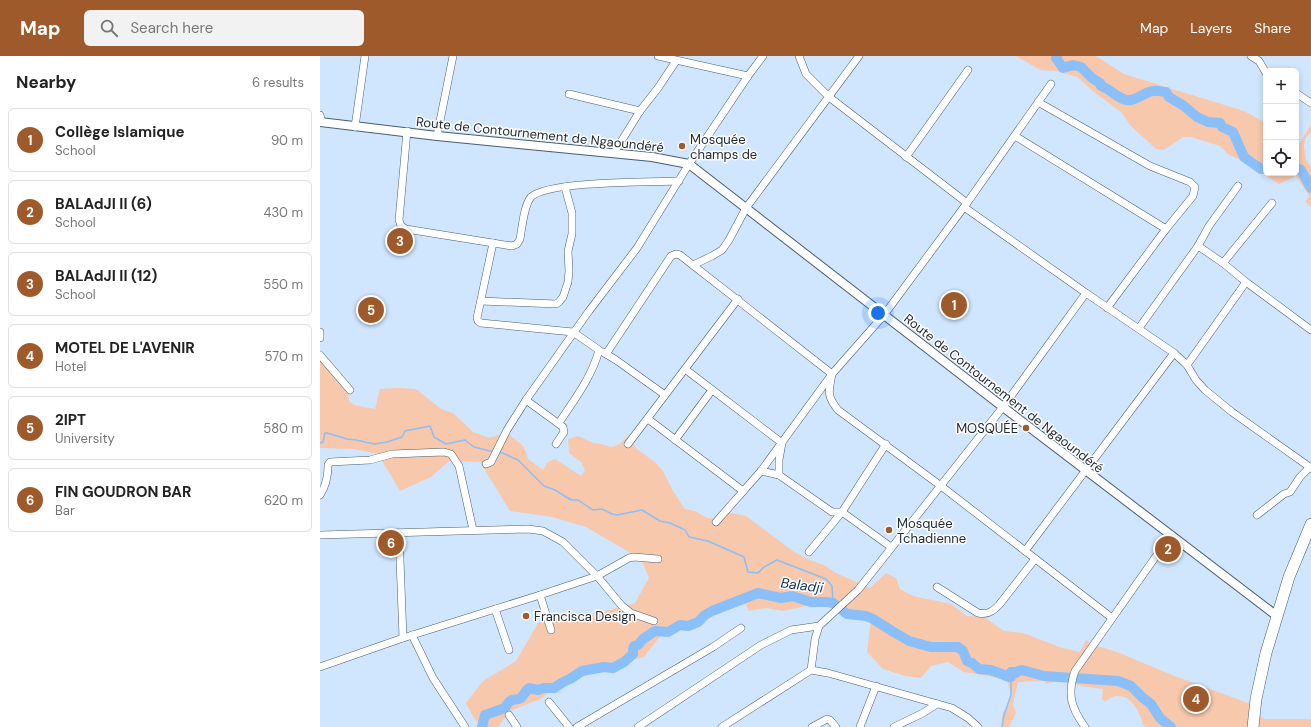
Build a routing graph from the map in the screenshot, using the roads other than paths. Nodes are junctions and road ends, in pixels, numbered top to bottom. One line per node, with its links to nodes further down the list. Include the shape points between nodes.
1 (365, 56): 20 (street)
2 (453, 56): 22 (street)
3 (658, 56): 8 (street)
4 (763, 56): 11 (street)
5 (798, 56): 15 (street, via 806,74)
6 (858, 56): 15 (street)
7 (1251, 56): 9 (street, via 1259,61)
8 (676, 61): 11 (street); 18 (street)
9 (1263, 68)
10 (968, 70): 25 (street)
11 (748, 76): 26 (street)
12 (1051, 84): 16 (street)
13 (569, 94): 18 (street)
14 (1299, 95): 17 (street)
15 (829, 97): 25 (street); 32 (street)
16 (1038, 102): 23 (street); 33 (street, via 1150,166 1190,182 1195,187 1193,196)
17 (1311, 103)
18 (640, 111): 24 (street)
19 (321, 119): 20 (street, Route de Contournement de Ngaoundéré)
20 (356, 127): 21 (street, Route de Contournement de Ngaoundéré)
21 (407, 131): 22 (street, Route de Contournement de Ngaoundéré); 34 (street, via 399,220 401,226 406,229)
22 (437, 136): 24 (street, Route de Contournement de Ngaoundéré)
23 (1015, 136): 31 (street); 33 (street)
24 (614, 153): 26 (street, Route de Contournement de Ngaoundéré)
25 (906, 157): 31 (street)
26 (689, 164): 27 (street); 32 (street, Route de Contournement de Ngaoundéré)
27 (679, 181): 29 (street, via 581,184); 47 (street, via 637,248)
28 (1238, 186): 35 (street)
29 (565, 187): 34 (street, via 538,192 531,197 527,203 517,244 512,246); 41 (street, via 572,213 572,234 568,251 568,282 563,297 556,304)
30 (1272, 203): 36 (street)
31 (966, 205): 39 (street); 43 (street)
32 (746, 208): 37 (street, via 722,250); 43 (street, Route de Contournement de Ngaoundéré)
33 (1166, 229): 42 (street)
34 (493, 243): 41 (street)
35 (1198, 246): 36 (street); 44 (street)
36 (1223, 263): 38 (street)
37 (693, 265): 40 (street); 51 (street, via 680,255 671,256)
38 (1246, 282): 45 (street); 53 (street)
39 (1086, 293): 42 (street); 60 (street)
40 (738, 300): 54 (street); 55 (street)
41 (481, 301): 47 (street, via 477,318 481,323)
42 (1107, 308): 44 (street)
43 (884, 315): 55 (street); 60 (street, Route de Contournement de Ngaoundéré)
44 (1139, 328): 50 (street)
45 (1311, 330)
46 (320, 332): 48 (street)
47 (573, 332): 49 (street); 59 (street)
48 (320, 338)
49 (599, 350): 51 (street); 62 (street, via 590,376)
50 (1174, 353): 53 (street); 71 (street)
51 (606, 354): 58 (street)
52 (320, 355): 56 (street)
53 (1187, 365): 69 (street, via 1205,390)
54 (685, 369): 57 (street); 58 (street)
55 (832, 374): 64 (street); 67 (street, via 830,400 838,410)
56 (350, 390)
57 (712, 390): 63 (street); 64 (street)
58 (666, 395): 61 (street)
59 (526, 400): 62 (street); 68 (street, via 491,462)
60 (1003, 407): 71 (street, Route de Contournement de Ngaoundéré); 73 (street)
61 (648, 419): 63 (street); 66 (street)
62 (559, 423): 65 (street, via 564,432)
63 (675, 440): 74 (street)
64 (782, 443): 70 (street); 72 (street)
65 (556, 444)
66 (628, 444)
67 (886, 444): 73 (street); 76 (street)
68 (486, 464)
69 (1311, 468): 77 (street, via 1300,477 1290,492)
70 (760, 471): 72 (street); 74 (street)
71 (1086, 471): 83 (street, Route de Contournement de Ngaoundéré); 85 (street)
72 (779, 476): 76 (street, via 832,512)
73 (941, 486): 84 (street); 85 (street)
74 (743, 491): 78 (street)
75 (320, 495): 80 (street, via 330,462 370,460 392,454 444,452 451,454 459,466)
76 (842, 512): 84 (street); 86 (street)
77 (1256, 515)
78 (716, 522)
79 (1311, 524): 93 (main road, via 1289,577)
80 (472, 530): 81 (street); 89 (street, via 543,531 563,542)
81 (399, 533): 82 (street); 100 (street)
82 (320, 535)
83 (1171, 535): 93 (street, Route de Contournement de Ngaoundéré); 94 (street)
84 (892, 547): 96 (street, via 858,590)
85 (1025, 551): 88 (street)
86 (809, 552)
87 (658, 559): 89 (street, via 629,558)
88 (1035, 559): 90 (street, via 999,605 992,612 985,614 978,613); 94 (street)
89 (597, 576): 91 (street); 95 (street, via 622,606)
90 (937, 587)
91 (540, 595): 92 (street); 98 (street)
92 (495, 609): 99 (street); 101 (street)
93 (1277, 616): 120 (main road, via 1256,699)
94 (1112, 618): 119 (street, via 1073,677 1071,696 1074,710)
95 (654, 621)
96 (819, 626): 103 (street); 112 (street, via 792,630 761,646)
97 (742, 628): 111 (street)
98 (551, 630)
99 (412, 635): 100 (street); 108 (street, via 433,678)
100 (403, 638): 102 (street)
101 (509, 650)
102 (320, 668)
103 (810, 670): 104 (street); 113 (street)
104 (876, 686): 106 (street); 116 (street)
105 (550, 702): 110 (street)
106 (937, 704): 117 (street); 118 (street, via 952,708)
107 (509, 715): 109 (street)
108 (465, 727)
109 (517, 727)
110 (570, 727)
111 (577, 727)
112 (638, 727)
113 (722, 727)
114 (812, 727): 115 (street, via 827,719)
115 (836, 727)
116 (860, 727)
117 (894, 727)
118 (978, 727)
119 (1085, 727)
120 (1253, 727)

